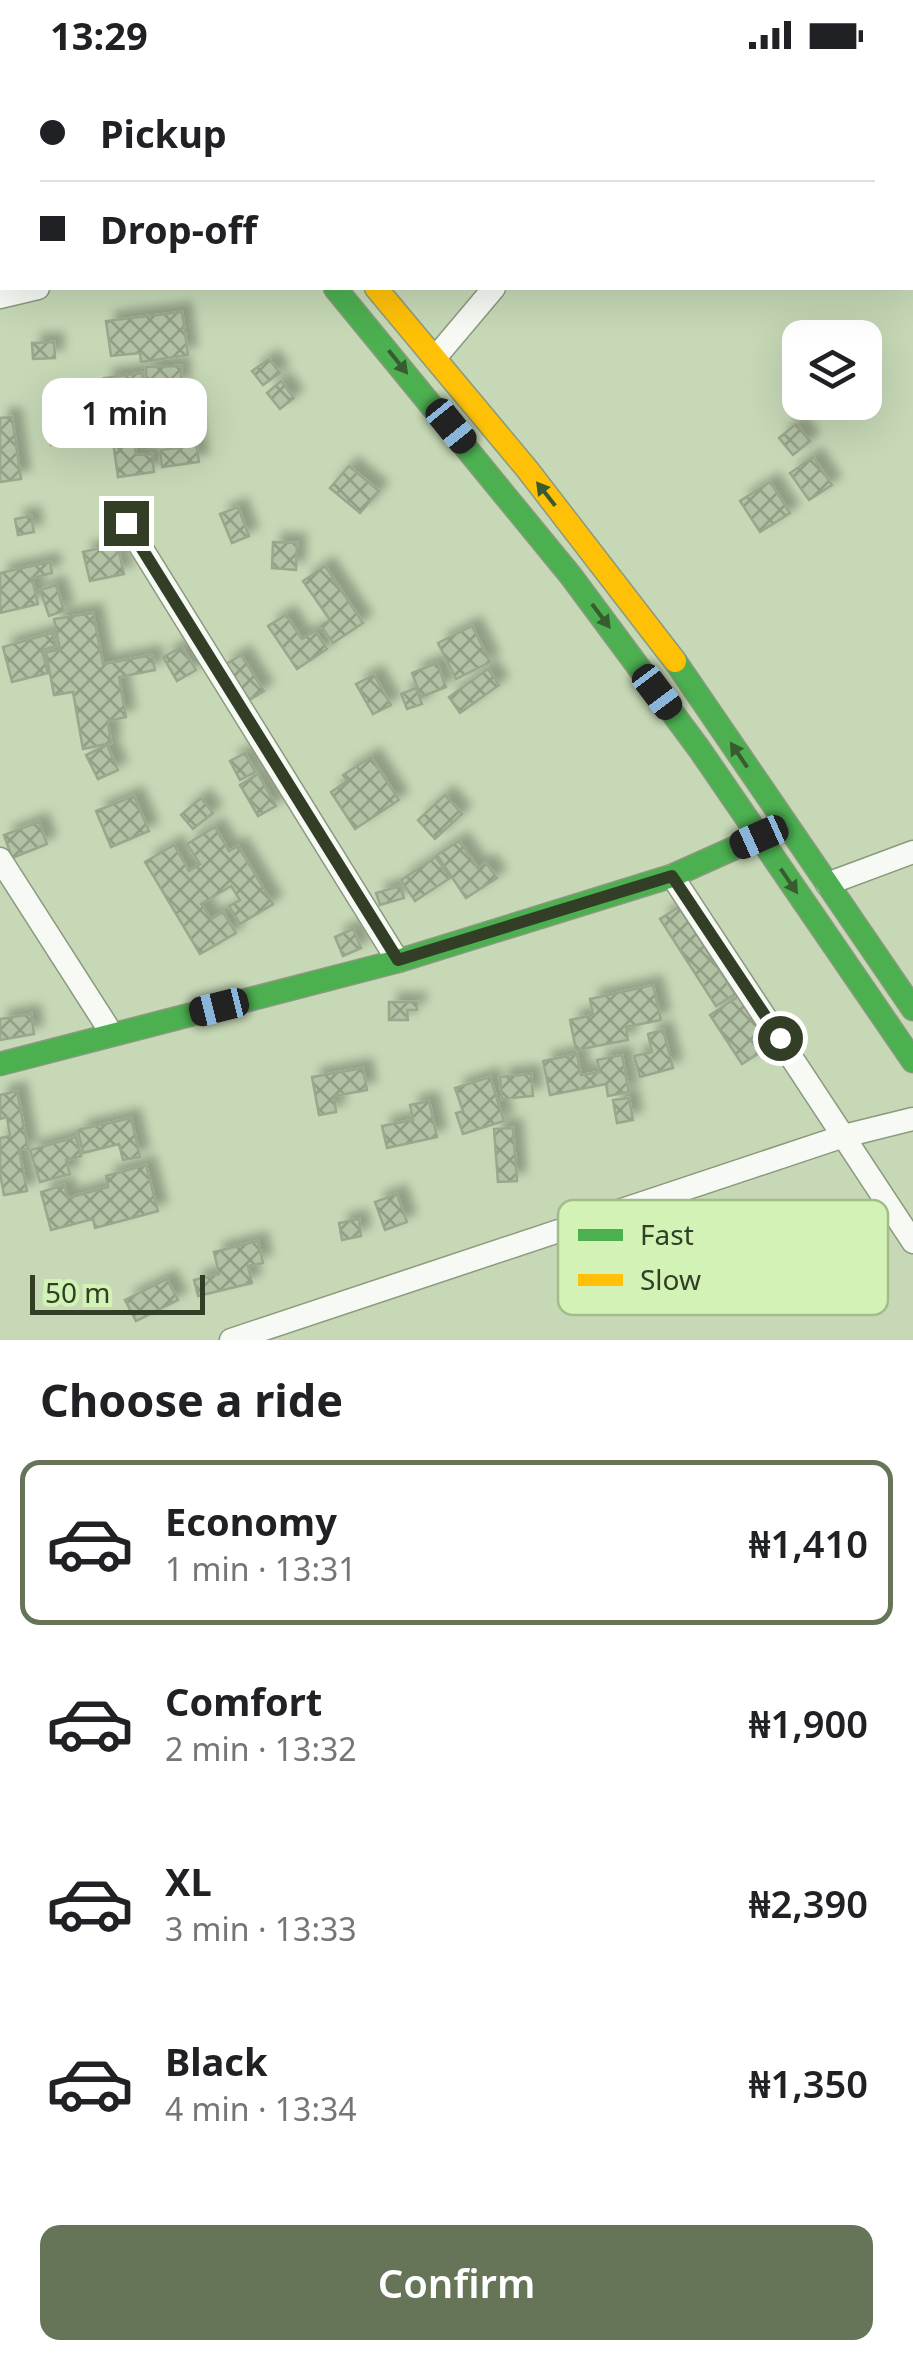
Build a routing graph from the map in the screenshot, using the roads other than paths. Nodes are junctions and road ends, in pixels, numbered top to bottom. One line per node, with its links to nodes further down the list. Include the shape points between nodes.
1 (30, 290): 5 (street)
2 (337, 290): 8 (main road, one-way to 8, via 572,576)
3 (378, 290): 6 (main road)
4 (492, 290): 6 (street)
5 (0, 297)
6 (435, 358): 12 (main road, one-way to 6, via 679,668)
7 (126, 523): 13 (street)
8 (759, 837): 11 (main road); 16 (main road, one-way to 16)
9 (913, 852): 12 (street)
10 (0, 859): 15 (street)
11 (672, 876): 13 (main road); 19 (street)
12 (827, 884): 14 (main road)
13 (398, 960): 15 (main road)
14 (913, 1008)
15 (112, 1034): 17 (main road)
16 (913, 1061)
17 (0, 1064)
18 (913, 1119): 19 (street)
19 (844, 1136): 20 (street); 21 (street)
20 (652, 1200)
21 (886, 1200)
22 (888, 1204): 24 (street)
23 (558, 1231): 25 (street)
24 (913, 1242)
25 (231, 1340)

